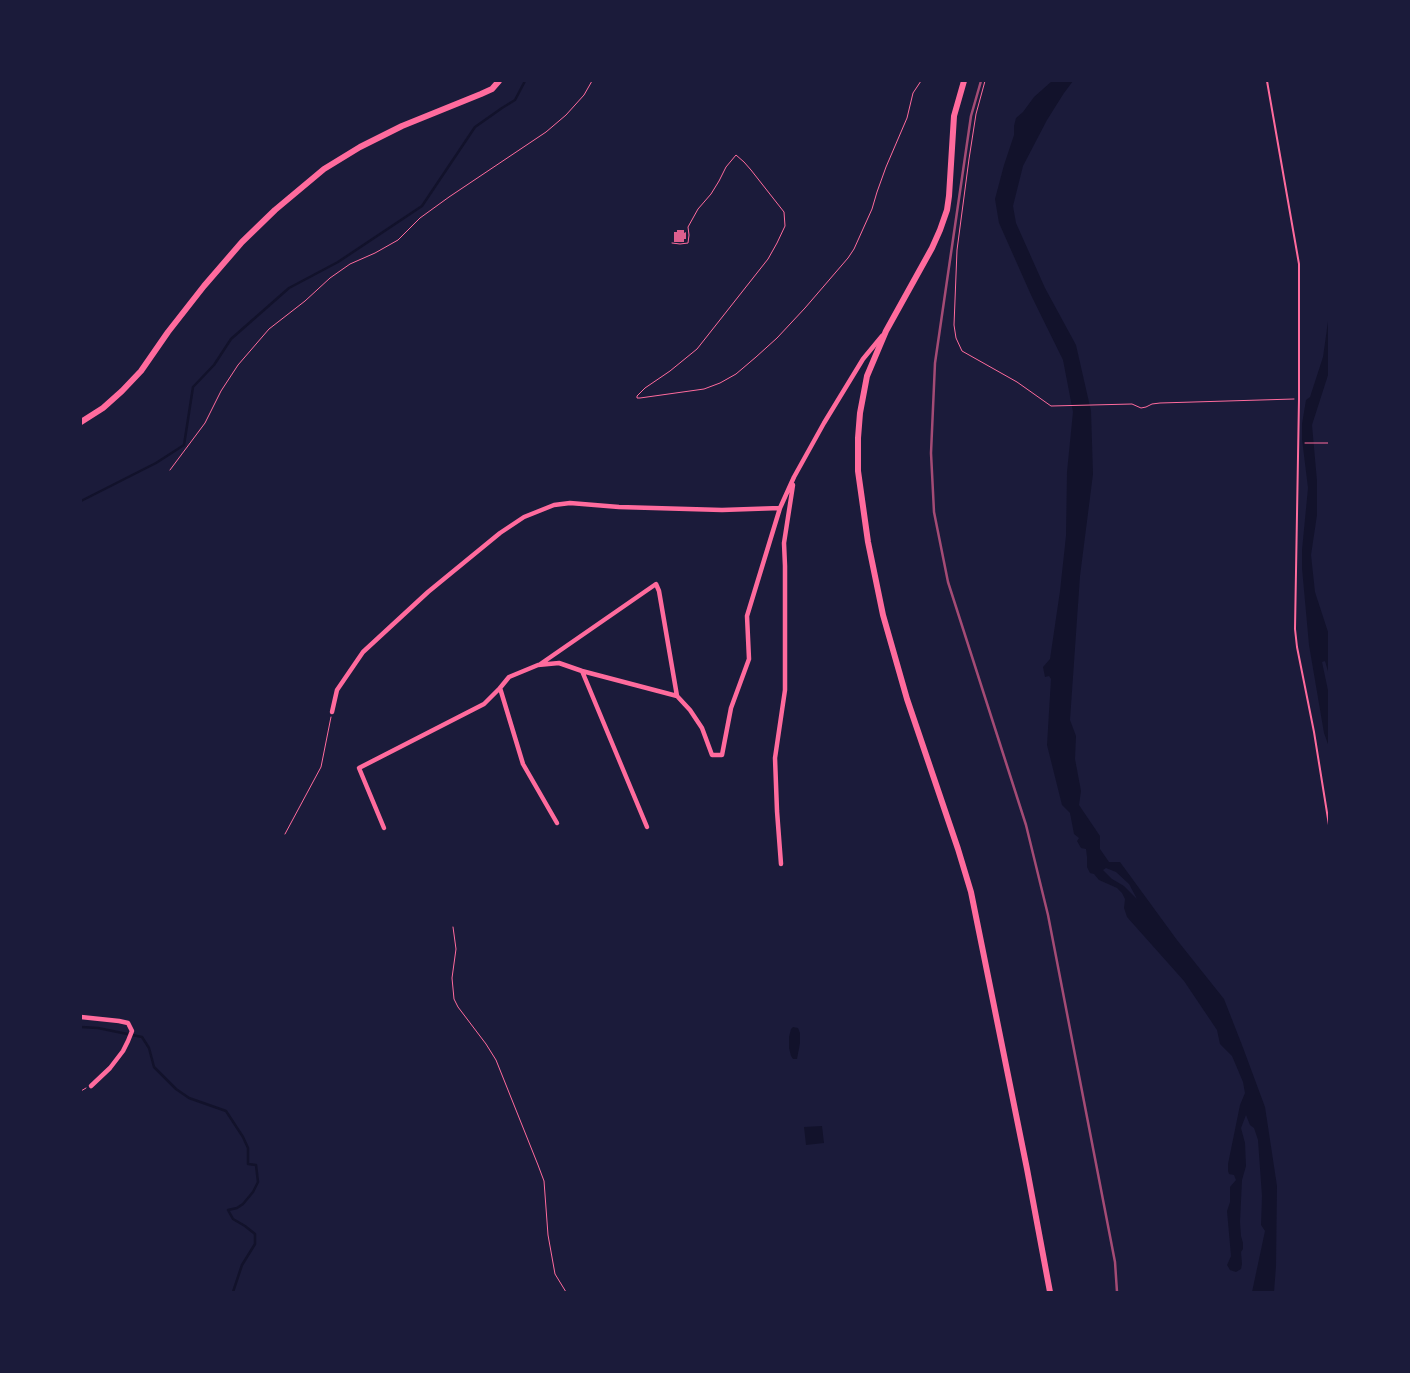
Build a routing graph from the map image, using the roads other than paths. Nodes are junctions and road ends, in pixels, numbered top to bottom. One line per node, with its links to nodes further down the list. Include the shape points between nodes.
1 (499, 81): 7 (main road, via 492,89 402,126 324,169 242,242 204,286 140,371 103,408)
2 (964, 81): 4 (main road, via 954,116 949,196 944,219 932,248)
3 (1267, 81): 16 (lane, via 1298,260 1295,629)
4 (886, 331): 5 (street); 6 (main road)
5 (855, 372): 6 (street); 8 (street)
6 (867, 376): 22 (main road, via 860,413 858,471 868,542 881,606 907,699 971,892)
7 (82, 423)
8 (794, 478): 9 (street); 19 (street, via 784,534 785,690 775,758)
9 (780, 508): 13 (street, via 747,616 749,659 731,708 722,755 712,755 702,728); 14 (street, via 619,508 570,503 554,505 524,517 428,592 363,652 337,690)
10 (538, 665): 11 (street, via 560,663); 12 (street, via 509,676); 13 (street, via 656,584)
11 (582, 671): 13 (street); 17 (street)
12 (500, 688): 15 (street, via 523,764); 18 (street, via 484,704 359,768)
13 (677, 696)
14 (332, 712)
15 (557, 823)
16 (1329, 825)
17 (648, 827)
18 (384, 828)
19 (781, 864)
20 (81, 1017): 21 (street, via 128,1023 132,1031 123,1051)
21 (91, 1086)
22 (1050, 1292)

